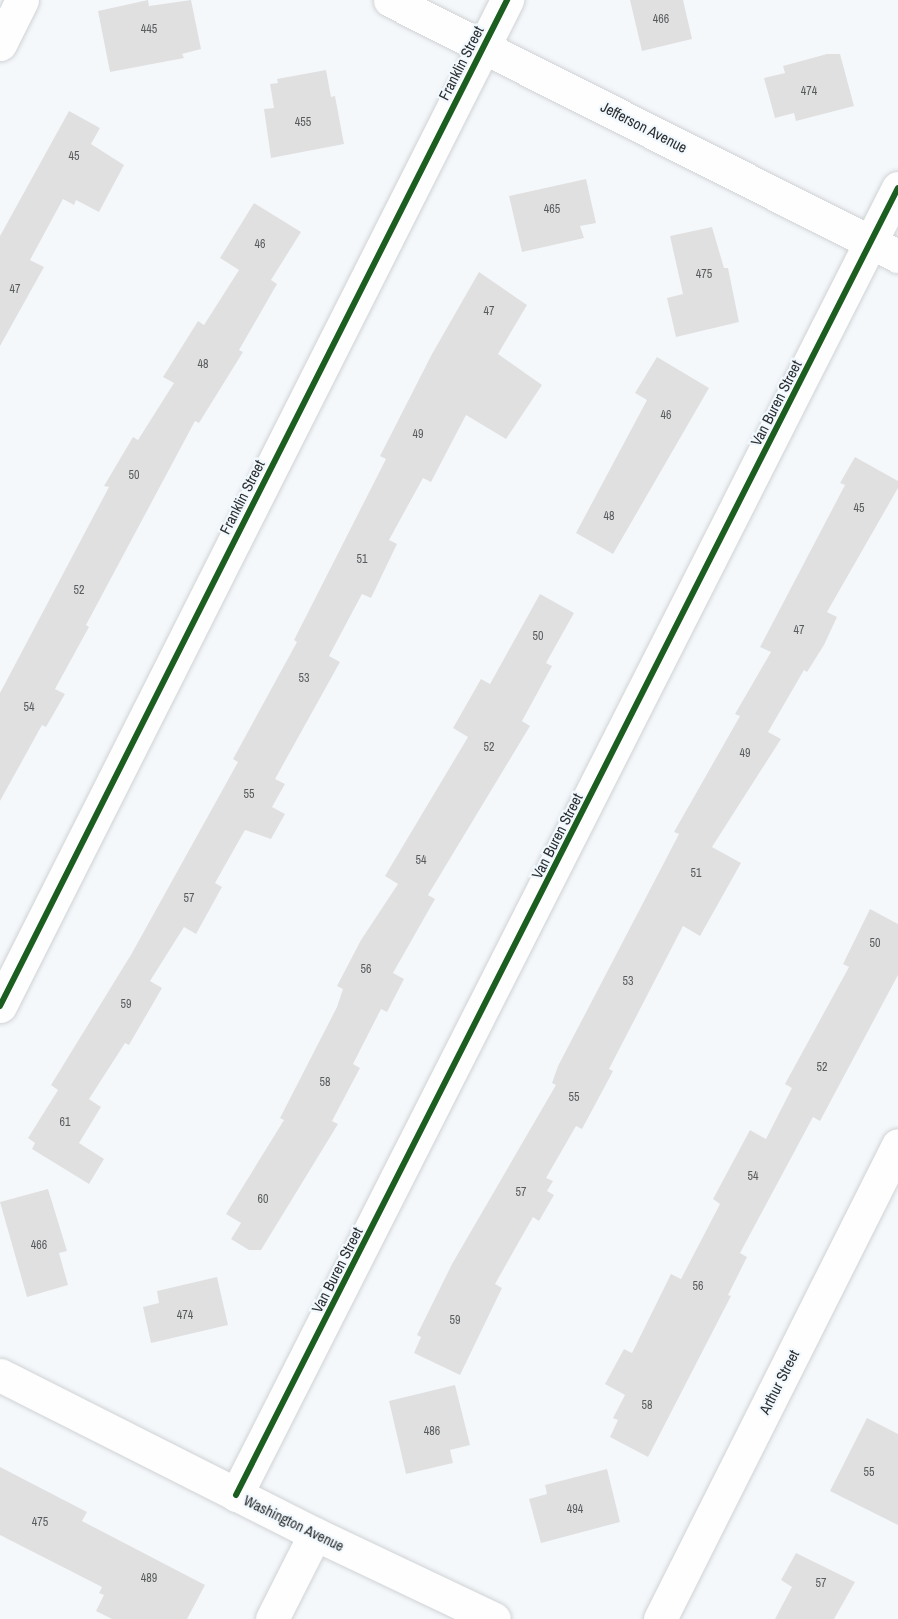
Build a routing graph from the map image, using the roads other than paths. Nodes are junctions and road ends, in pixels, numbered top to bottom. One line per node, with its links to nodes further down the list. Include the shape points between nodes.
1 (22, 0): 4 (street)
2 (390, 0): 5 (street, Jefferson Avenue)
3 (507, 0): 5 (street, Franklin Street)
4 (0, 44)
5 (483, 46): 7 (street, Jefferson Avenue); 8 (street, Franklin Street)
6 (898, 188): 7 (street, Van Buren Street)
7 (885, 249): 11 (street, Van Buren Street)
8 (0, 1006)
9 (898, 1145): 15 (street, Arthur Street)
10 (0, 1376): 11 (street, Washington Avenue)
11 (236, 1495): 12 (street, Washington Avenue)
12 (315, 1534): 13 (street); 14 (street, Washington Avenue)
13 (272, 1619)
14 (494, 1619)
15 (660, 1619)

